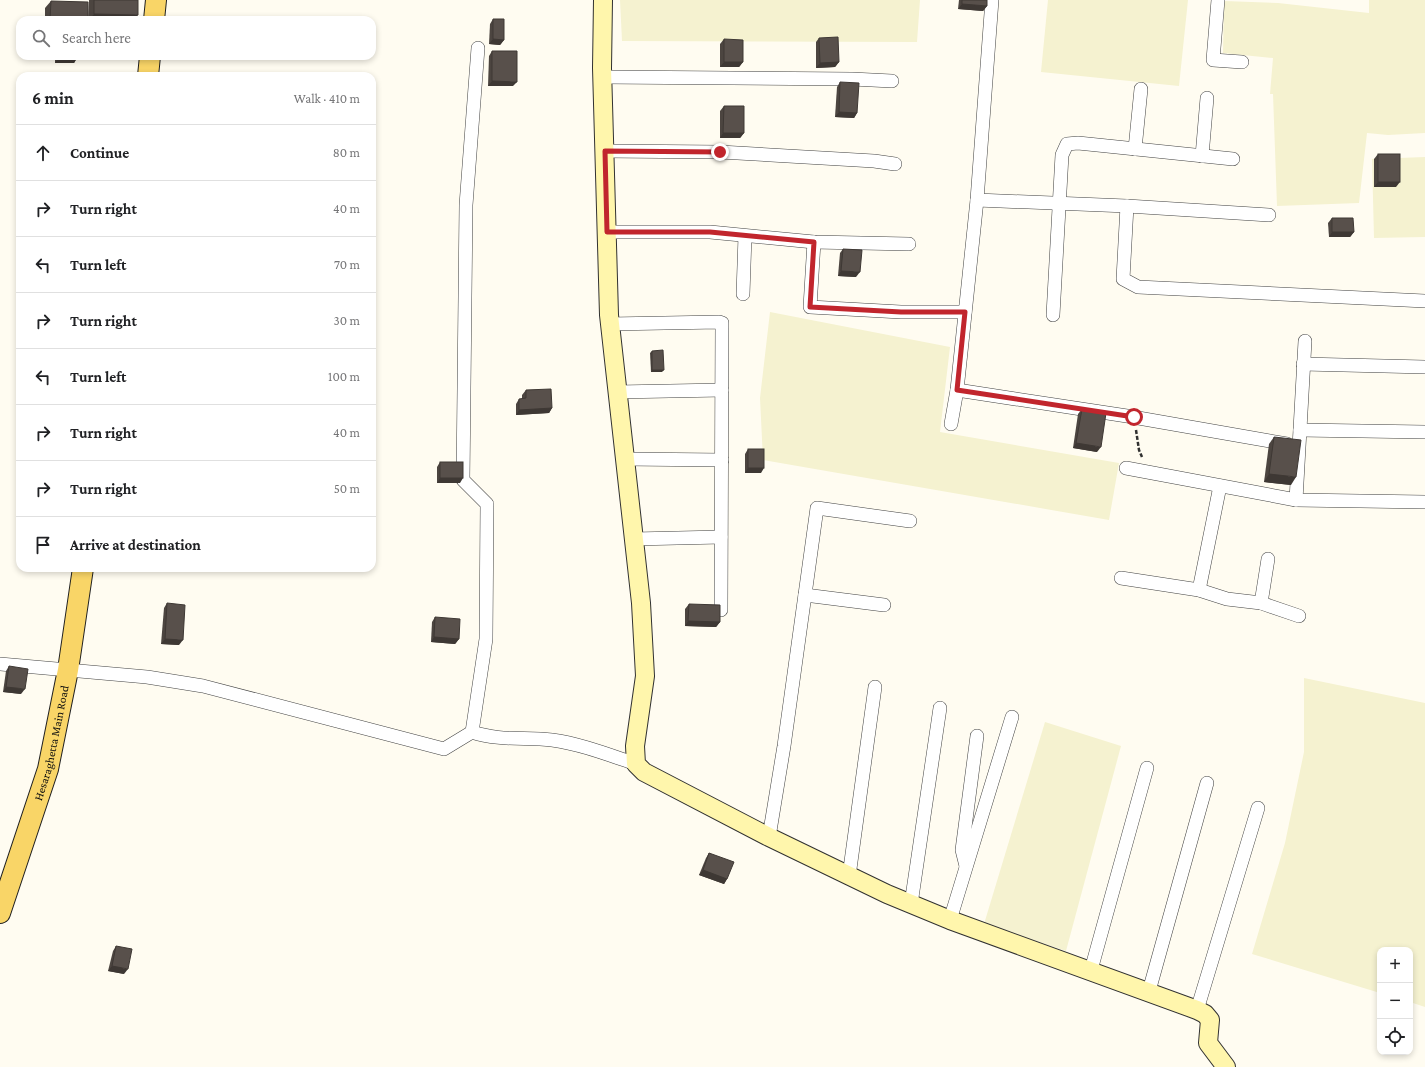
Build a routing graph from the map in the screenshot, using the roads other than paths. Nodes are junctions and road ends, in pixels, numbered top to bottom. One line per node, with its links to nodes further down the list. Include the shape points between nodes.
1 (156, 0): 5 (main road)
2 (603, 0): 10 (street)
3 (992, 0): 19 (street)
4 (1218, 0): 8 (street, via 1213,60)
5 (154, 16)
6 (478, 48): 65 (street, via 466,205 463,480 487,504 487,536 486,639)
7 (150, 60): 9 (main road)
8 (1242, 62)
9 (148, 72)
10 (603, 77): 11 (street); 15 (street)
11 (892, 81)
12 (1141, 89): 14 (street)
13 (1207, 98): 16 (street)
14 (1135, 149): 16 (street); 20 (street, via 1067,144 1062,155)
15 (605, 151): 18 (street, via 720,152); 23 (street)
16 (1202, 156): 17 (street)
17 (1233, 159)
18 (895, 164)
19 (977, 200): 20 (street); 29 (street)
20 (1059, 203): 21 (street); 30 (street)
21 (1127, 206): 22 (street); 28 (street, via 1123,279 1138,287)
22 (1269, 215)
23 (607, 232): 24 (street, via 710,232); 31 (street)
24 (745, 236): 25 (street); 27 (street)
25 (814, 242): 26 (street); 29 (street, via 810,307 901,312)
26 (909, 244)
27 (743, 294)
28 (1425, 301)
29 (965, 312): 36 (street)
30 (1053, 315)
31 (610, 324): 35 (street, via 722,323); 37 (street)
32 (1304, 341): 33 (street)
33 (1303, 364): 34 (street); 39 (street)
34 (1425, 367)
35 (722, 390): 37 (street); 43 (street)
36 (957, 390): 38 (street); 41 (street)
37 (617, 392): 42 (street)
38 (951, 424)
39 (1300, 430): 40 (street); 41 (street)
40 (1425, 432)
41 (1299, 446): 46 (street)
42 (626, 459): 43 (street); 50 (street)
43 (722, 460): 49 (street)
44 (1126, 468): 45 (street)
45 (1220, 486): 46 (street); 54 (street)
46 (1296, 500): 47 (street)
47 (1425, 502)
48 (910, 521): 55 (street, via 817,508)
49 (721, 537): 50 (street); 58 (street)
50 (634, 539): 67 (street, via 645,676)
51 (1268, 559): 56 (street)
52 (82, 572): 61 (main road, Hesaraghetta Main Road)
53 (1120, 578): 54 (street)
54 (1199, 590): 56 (street, via 1227,599)
55 (805, 595): 57 (street); 71 (street)
56 (1260, 603): 59 (street)
57 (884, 605)
58 (721, 610)
59 (1299, 616)
60 (0, 664): 61 (street)
61 (68, 670): 65 (street, via 147,677 203,686 444,749); 75 (main road, Hesaraghetta Main Road, via 48,769)
62 (875, 687): 73 (street)
63 (940, 708): 74 (street)
64 (1012, 717): 72 (street)
65 (472, 732): 67 (street, via 503,739 570,743)
66 (977, 736): 72 (street, via 962,850)
67 (636, 764): 71 (street, via 644,772)
68 (1147, 768): 77 (street)
69 (1206, 783): 78 (street)
70 (1258, 808): 79 (street)
71 (769, 837): 73 (street)
72 (966, 866): 76 (street)
73 (849, 876): 74 (street)
74 (911, 904): 76 (street)
75 (0, 913)
76 (950, 920): 77 (street)
77 (1091, 970): 78 (street)
78 (1149, 991): 79 (street)
79 (1197, 1010): 80 (street, via 1210,1020 1208,1043)
80 (1226, 1067)

